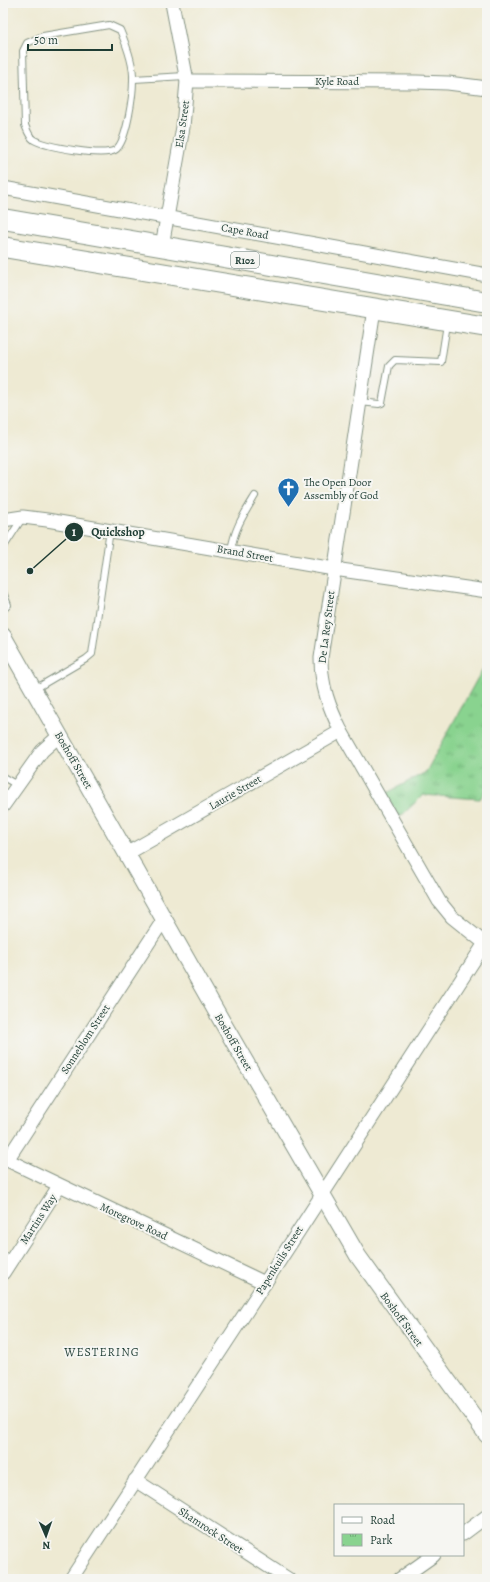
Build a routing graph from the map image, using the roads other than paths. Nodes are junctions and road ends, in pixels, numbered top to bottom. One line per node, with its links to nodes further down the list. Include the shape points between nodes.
1 (172, 3): 3 (street, Elsa Street)
2 (134, 79): 2 (lane, via 124,137 121,145 115,150 105,152 58,147 35,140 29,135 25,124 23,51 27,43 33,39 110,25 117,27 125,42); 3 (lane)
3 (186, 79): 4 (street, Kyle Road, via 448,82); 6 (street, Elsa Street, via 183,127)
4 (487, 88)
5 (3, 188): 6 (street, Cape Road)
6 (166, 217): 8 (street, Elsa Street); 10 (street, Cape Road)
7 (3, 219): 8 (main road, R102)
8 (162, 246): 11 (main road, R102)
9 (3, 247): 12 (main road, R102)
10 (487, 275)
11 (487, 302)
12 (374, 309): 13 (main road, R102); 15 (street, De La Rey Street)
13 (448, 320): 14 (main road, R102); 15 (lane, via 441,362 395,360 389,366 382,403)
14 (487, 326)
15 (360, 402): 22 (street, De La Rey Street)
16 (255, 496): 21 (lane, via 240,520)
17 (23, 517): 18 (street, Brand Street); 19 (street, Brand Street); 20 (lane)
18 (3, 520)
19 (110, 530): 21 (street, Brand Street); 27 (lane, via 92,654)
20 (3, 548)
21 (231, 551): 22 (street, Brand Street)
22 (334, 569): 23 (street, Brand Street); 28 (street, De La Rey Street, via 321,671 325,695)
23 (487, 591)
24 (3, 592): 25 (lane, via 8,605)
25 (3, 610)
26 (3, 636): 27 (street, Boshoff Street)
27 (33, 690): 29 (street, Boshoff Street)
28 (341, 731): 33 (street, Laurie Street); 35 (street, De La Rey Street, via 439,901 452,918)
29 (60, 735): 31 (street, via 42,751); 33 (street, Boshoff Street)
30 (3, 776): 31 (lane)
31 (17, 785): 32 (street)
32 (3, 806)
33 (128, 853): 34 (street, Boshoff Street)
34 (164, 919): 36 (street, Sonneblom Street); 38 (street, Boshoff Street)
35 (486, 943): 38 (street, Papenkuils Street)
36 (5, 1159): 37 (street, Moregrove Road)
37 (59, 1186): 39 (street, Martins Way); 40 (street, Moregrove Road)
38 (322, 1193): 40 (street, Papenkuils Street); 41 (street, Boshoff Street, via 362,1262)
39 (3, 1273)
40 (266, 1283): 42 (street, Papenkuils Street)
41 (487, 1434)
42 (135, 1480): 46 (street, Papenkuils Street); 47 (street, Shamrock Street)
43 (487, 1516): 44 (street)
44 (464, 1533)
45 (433, 1556): 48 (street)
46 (71, 1579)
47 (288, 1579)
48 (400, 1579)

